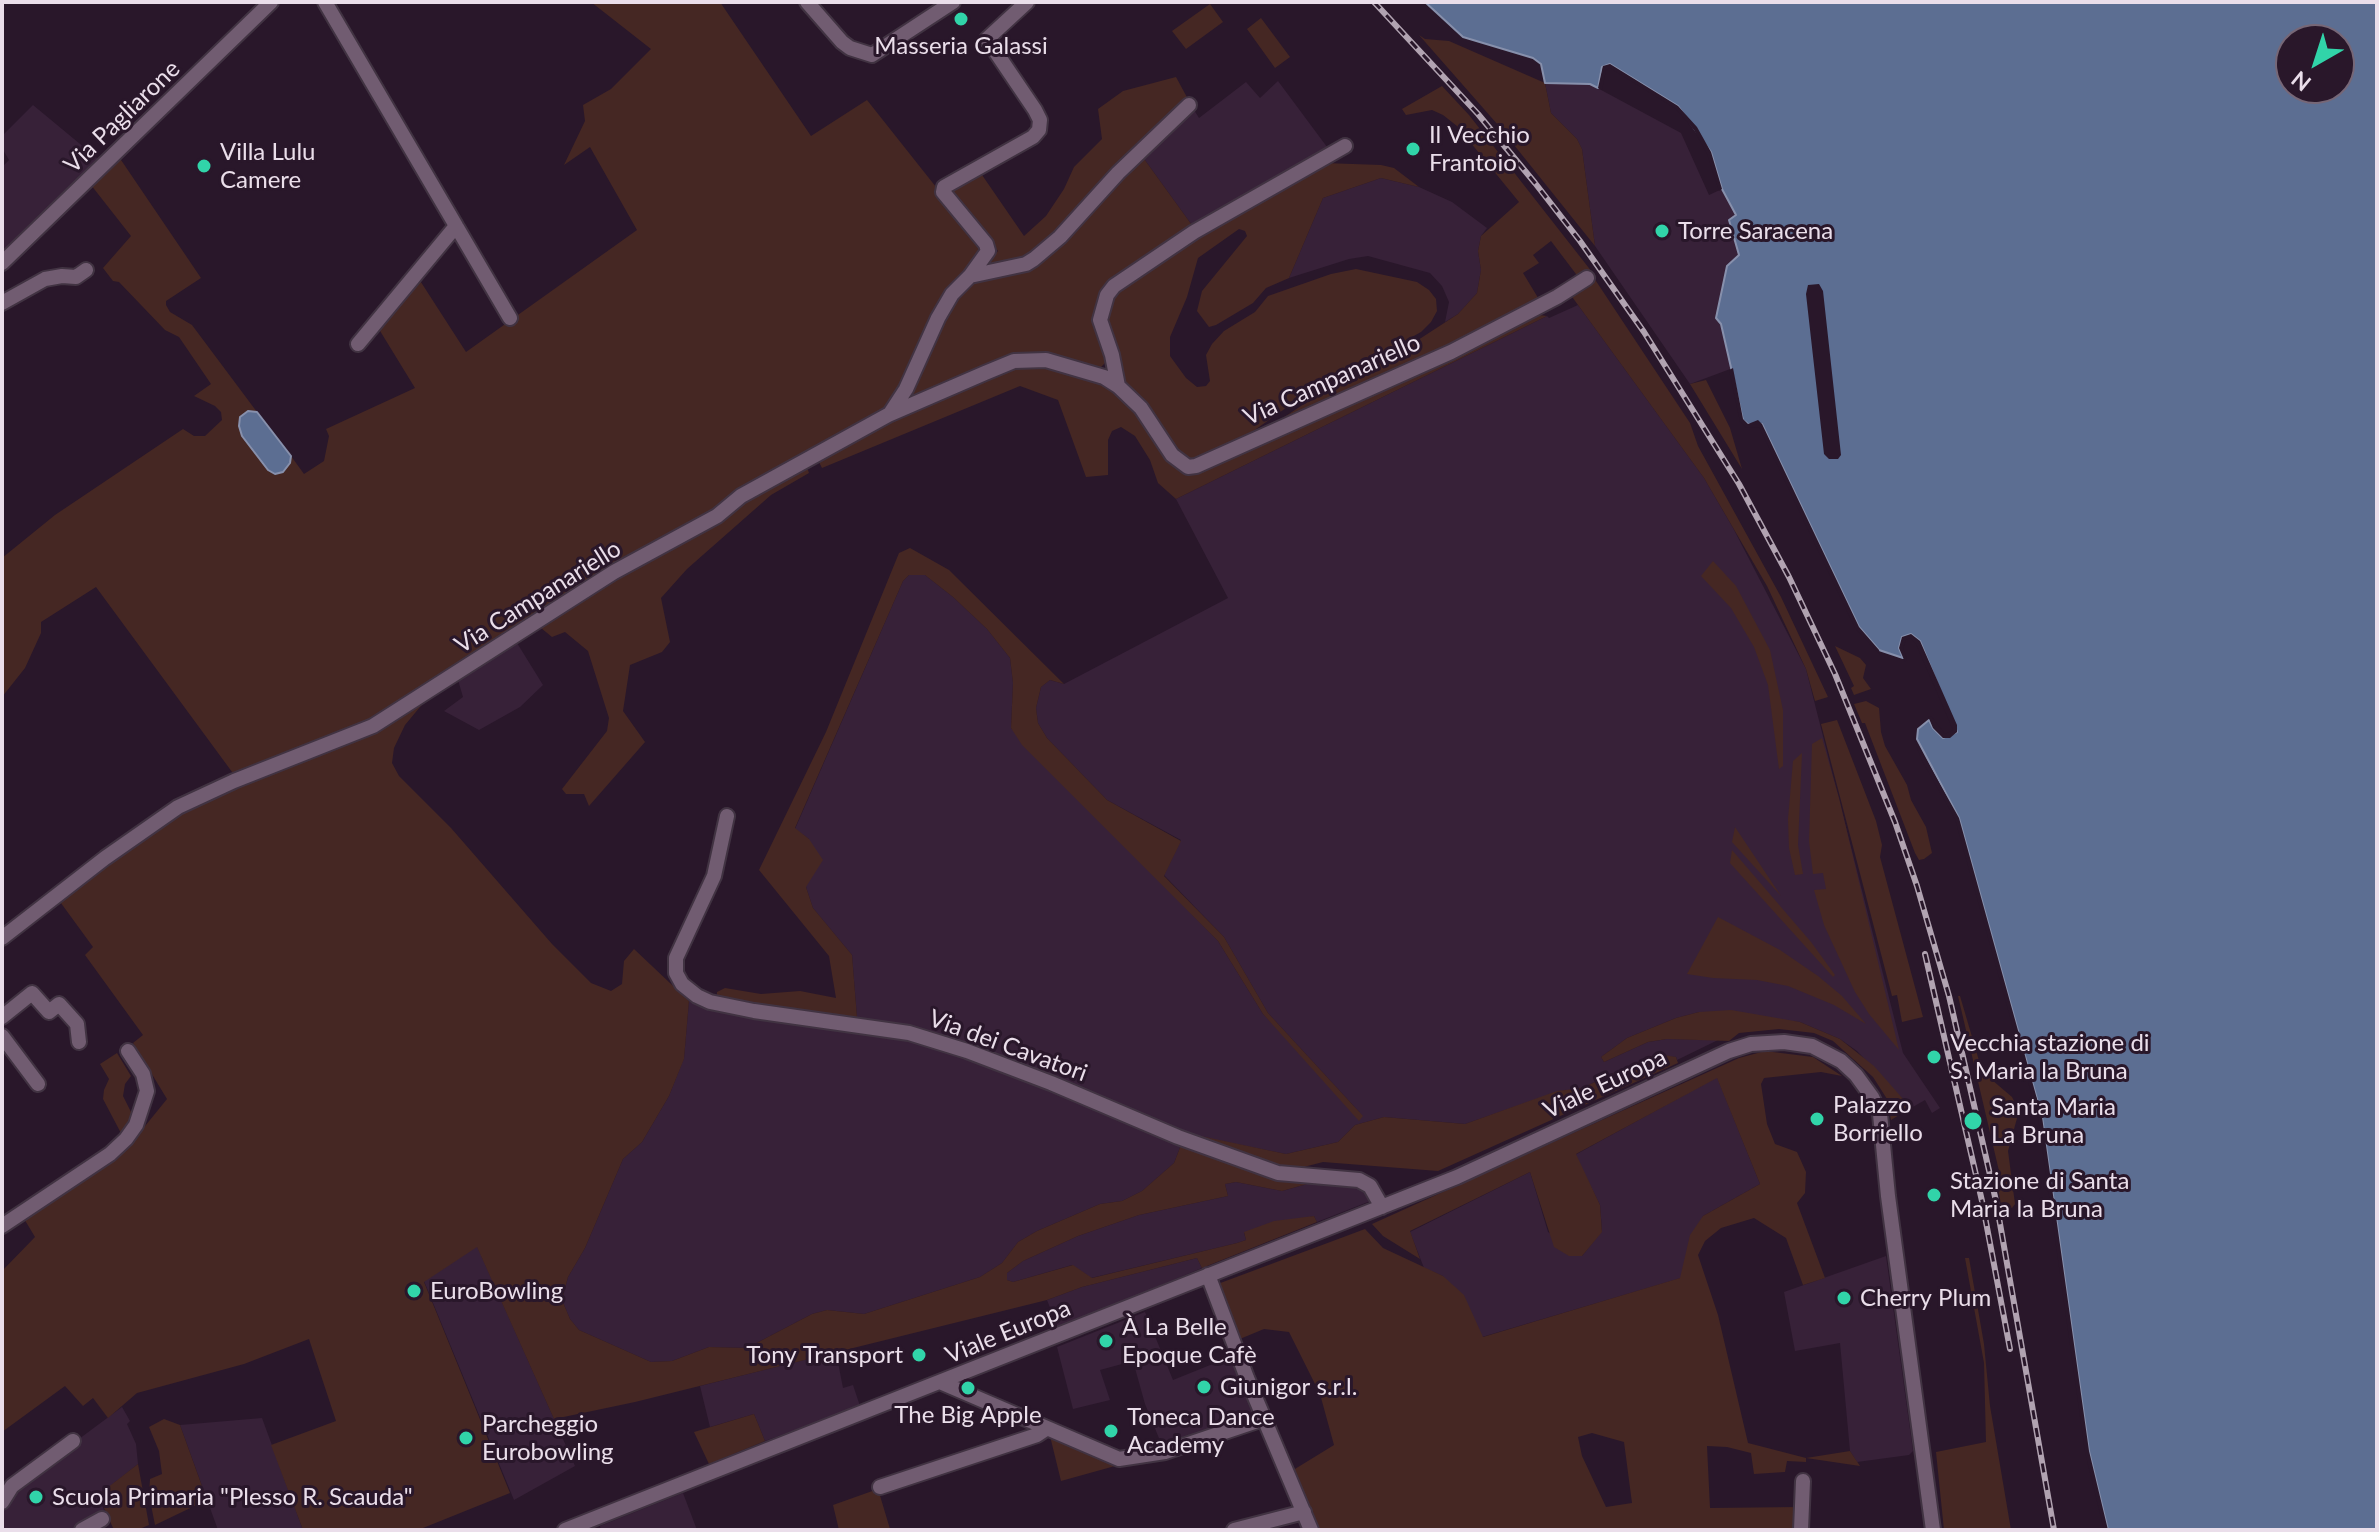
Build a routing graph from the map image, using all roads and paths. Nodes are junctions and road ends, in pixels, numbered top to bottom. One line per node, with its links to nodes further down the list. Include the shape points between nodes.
1 (271, 2): 9 (street, Via Pagliarone)
2 (325, 2): 8 (street)
3 (807, 2): 4 (street, via 842,42 872,55)
4 (953, 2)
5 (1027, 2): 11 (street, via 987,39 1035,110 1039,130 944,187 986,244 988,251)
6 (1189, 105): 11 (street, via 1034,259)
7 (1345, 146): 16 (street, via 1194,232 1114,286 1100,320)
8 (456, 226): 14 (street); 15 (street)
9 (2, 263)
10 (86, 270): 13 (street, via 76,277 45,279)
11 (970, 276): 17 (street, via 952,294)
12 (1587, 278): 16 (street, Via Campanariello, via 1451,352 1196,466 1188,467 1172,455 1141,408)
13 (2, 303)
14 (510, 318)
15 (358, 344)
16 (1118, 386): 17 (street, Via Campanariello, via 1089,371 1046,360 1014,361)
17 (888, 415): 19 (street, Via Campanariello, via 614,572 373,726 178,807)
18 (727, 816): 25 (street, Via dei Cavatori, via 714,876 676,958 682,984 697,996 754,1011 909,1033 1278,1173 1359,1180 1370,1186)
19 (2, 938)
20 (2, 1017): 22 (street, via 32,993 49,1012 59,1004 77,1024)
21 (2, 1036): 24 (street)
22 (79, 1042)
23 (128, 1051): 26 (street, via 147,1091 126,1139)
24 (38, 1084)
25 (1382, 1207): 27 (street, Viale Europa); 42 (street, Viale Europa, via 1737,1048 1784,1042 1828,1053 1856,1075 1880,1114)
26 (2, 1226)
27 (1208, 1275): 28 (street, Viale Europa); 29 (street)
28 (940, 1382): 30 (street, Viale Europa); 38 (street, Viale Europa)
29 (1266, 1418): 30 (street, Viale Europa, via 1129,1460); 35 (street)
30 (1046, 1429): 33 (street)
31 (73, 1441): 34 (street, via 12,1486)
32 (1803, 1481): 41 (street)
33 (880, 1487)
34 (2, 1502)
35 (1304, 1512): 39 (street); 40 (street)
36 (102, 1519): 37 (street)
37 (82, 1530)
38 (565, 1530)
39 (1234, 1530)
40 (1311, 1530)
41 (1801, 1530)
42 (1933, 1530)

